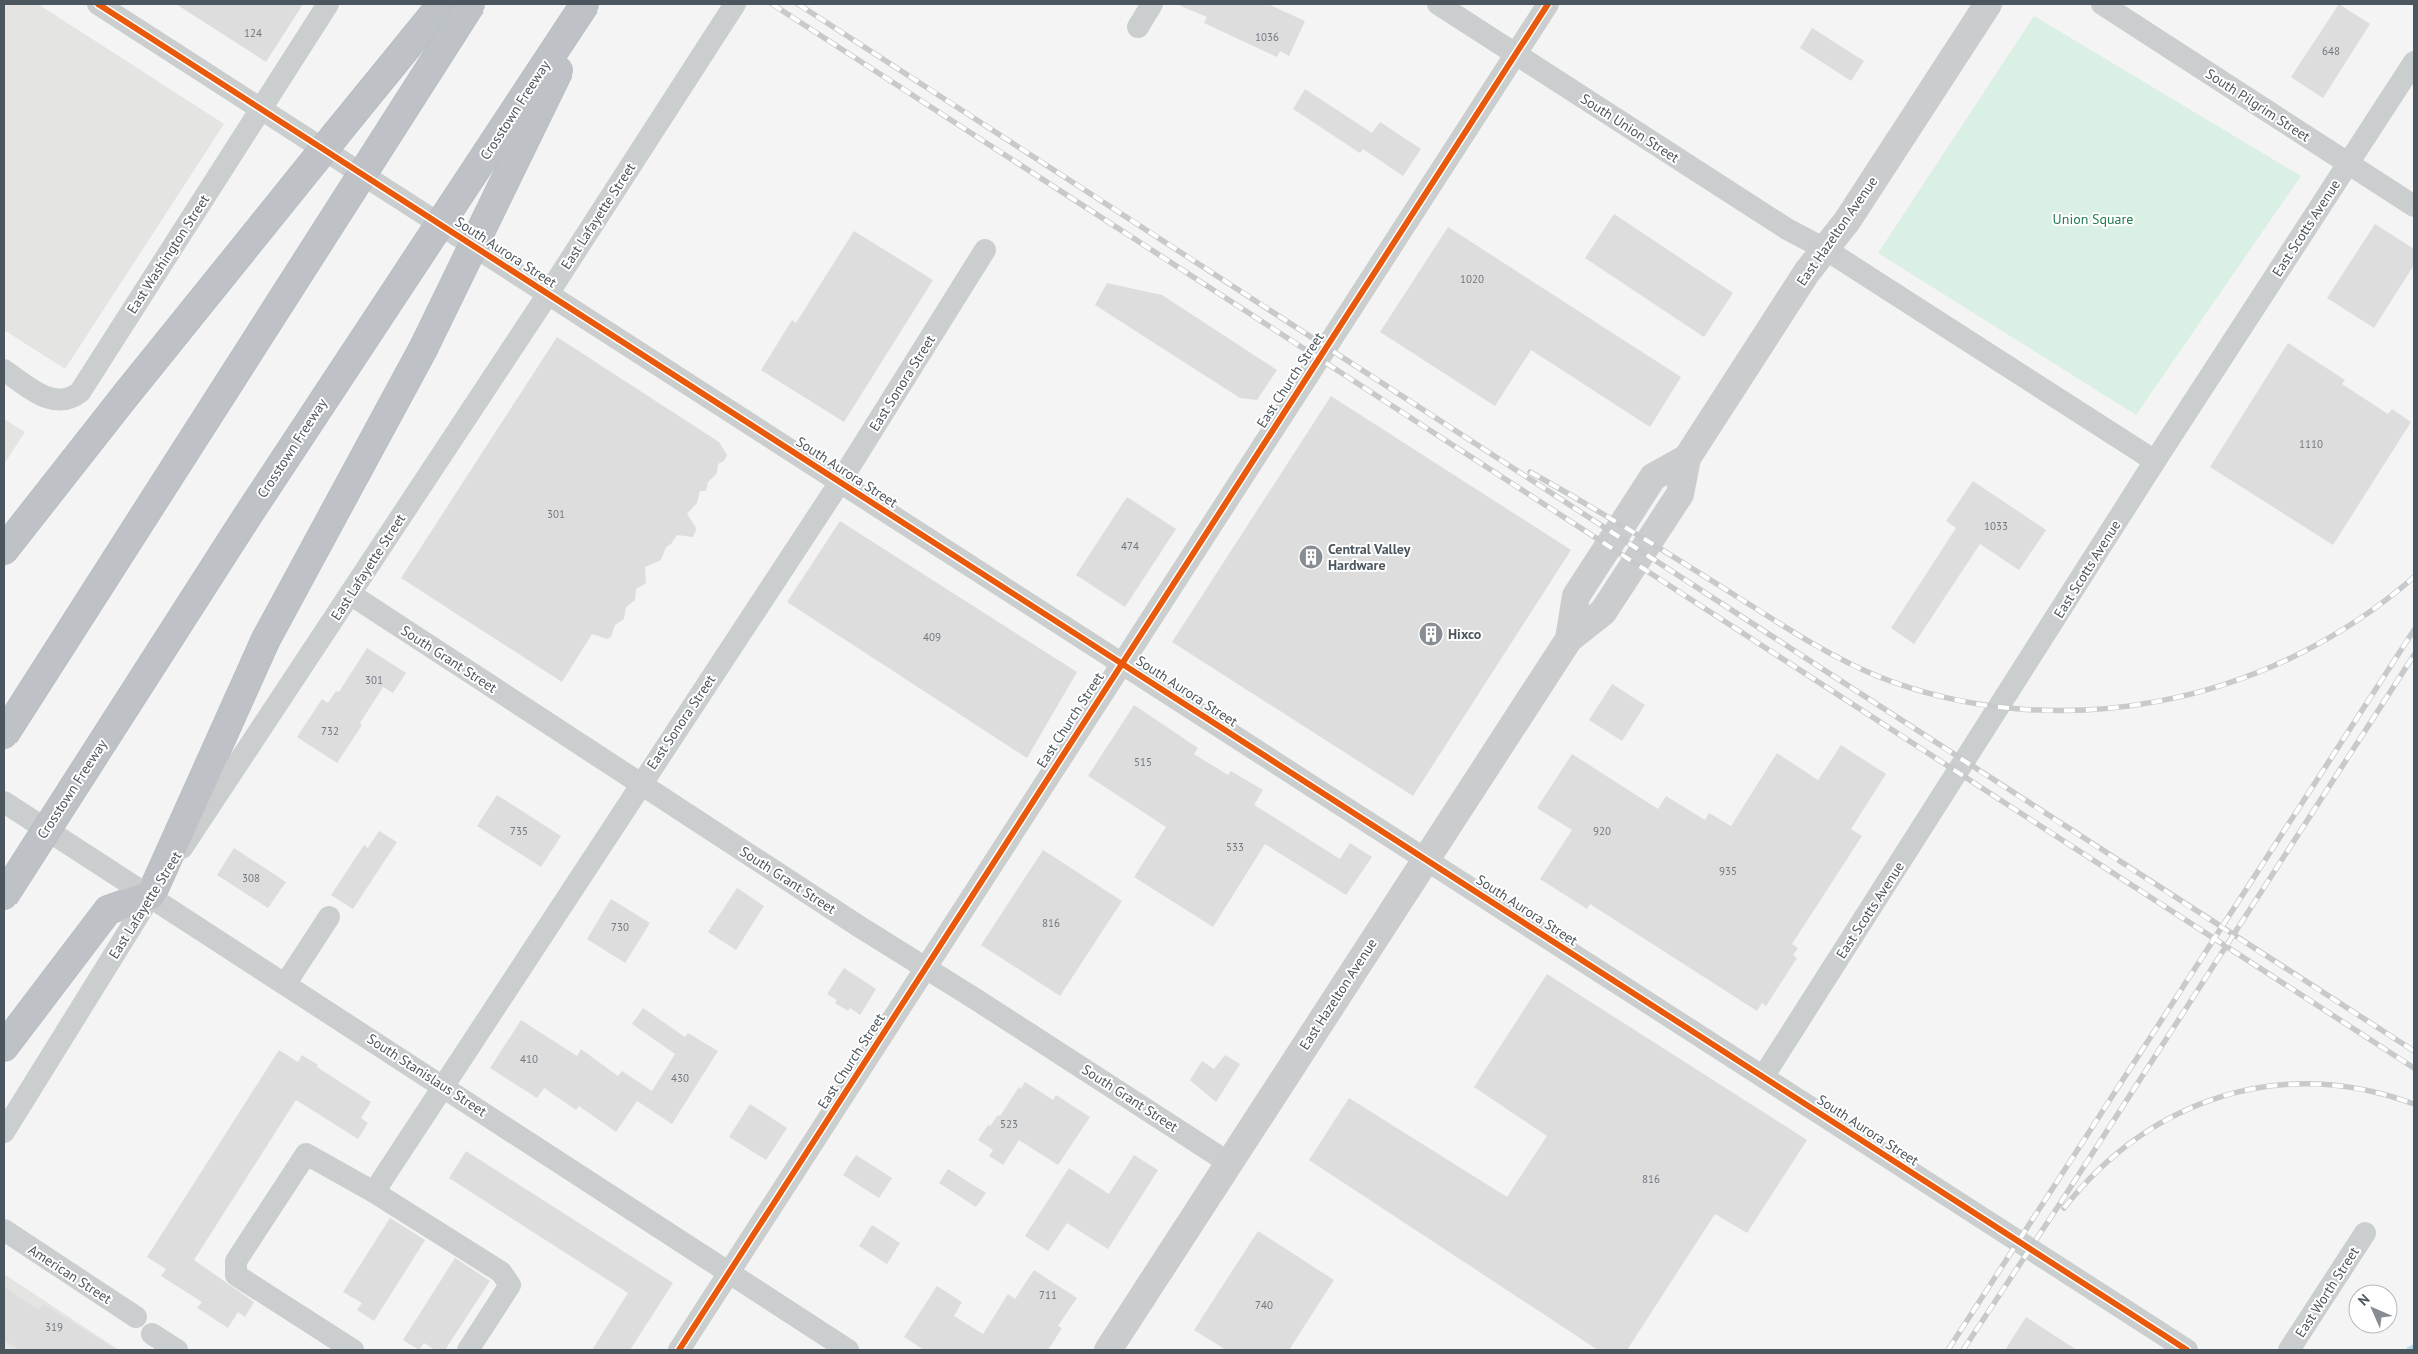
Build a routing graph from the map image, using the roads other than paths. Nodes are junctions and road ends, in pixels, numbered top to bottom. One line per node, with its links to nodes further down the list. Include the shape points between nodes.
1 (98, 4): 16 (street, South Aurora Street)
2 (328, 4): 16 (street, East Washington Street)
3 (442, 4): 25 (highway, bridge)
4 (471, 4): 28 (highway, bridge)
5 (585, 4): 33 (highway, Crosstown Freeway, bridge, via 248,515)
6 (591, 4): 32 (highway, bridge, via 423,349 266,639)
7 (735, 4): 21 (street, East Lafayette Street)
8 (1152, 4): 13 (street)
9 (1438, 4): 14 (street, South Union Street)
10 (1548, 4): 14 (street, East Church Street)
11 (1988, 4): 19 (main road, East Hazelton Avenue, via 1847,221)
12 (2102, 4): 17 (street, South Pilgrim Street)
13 (1138, 27)
14 (1516, 54): 19 (street, South Union Street, via 1786,229); 27 (street, East Church Street)
15 (2414, 62): 17 (street, East Scotts Avenue)
16 (262, 110): 21 (street, South Aurora Street); 22 (street, East Washington Street, via 80,392 57,401)
17 (2348, 163): 18 (street, South Pilgrim Street); 23 (street, East Scotts Avenue)
18 (2414, 206)
19 (1825, 249): 23 (street, South Union Street); 31 (main road, East Hazelton Avenue, via 1686,458 1653,477 1576,596 1568,639)
20 (985, 250): 24 (street, East Sonora Street)
21 (548, 294): 24 (street, South Aurora Street); 26 (street, East Lafayette Street)
22 (4, 370)
23 (2155, 460): 38 (street, East Scotts Avenue)
24 (840, 482): 27 (street, South Aurora Street); 29 (street, East Sonora Street)
25 (4, 550)
26 (350, 594): 29 (street, South Grant Street); 32 (street, East Lafayette Street)
27 (1122, 664): 31 (street, South Aurora Street); 35 (street, East Church Street)
28 (4, 735)
29 (640, 784): 35 (street, South Grant Street); 39 (street, East Sonora Street)
30 (4, 802): 32 (street, South Stanislaus Street)
31 (1425, 859): 38 (street, South Aurora Street); 41 (main road, East Hazelton Avenue)
32 (150, 895): 36 (street, South Stanislaus Street); 37 (highway, via 108,910); 40 (street, East Lafayette Street)
33 (4, 896)
34 (329, 917): 36 (street)
35 (926, 967): 41 (street, South Grant Street); 45 (street, East Church Street)
36 (286, 983): 39 (street, South Stanislaus Street)
37 (9, 1041)
38 (1763, 1077): 54 (street, South Aurora Street)
39 (444, 1086): 42 (street, East Sonora Street); 45 (street, South Stanislaus Street)
40 (4, 1132)
41 (1229, 1163): 53 (main road, East Hazelton Avenue)
42 (374, 1192): 49 (street, via 306,1154 236,1261 236,1274); 50 (street, via 501,1272 510,1285)
43 (4, 1230): 46 (street, American Street)
44 (2365, 1233): 55 (street, East Worth Street)
45 (730, 1274): 51 (street, East Church Street); 52 (street, South Stanislaus Street)
46 (136, 1317)
47 (152, 1334): 48 (street)
48 (177, 1350)
49 (353, 1350)
50 (468, 1350)
51 (680, 1350)
52 (848, 1350)
53 (1108, 1350)
54 (2187, 1350)
55 (2289, 1350)

